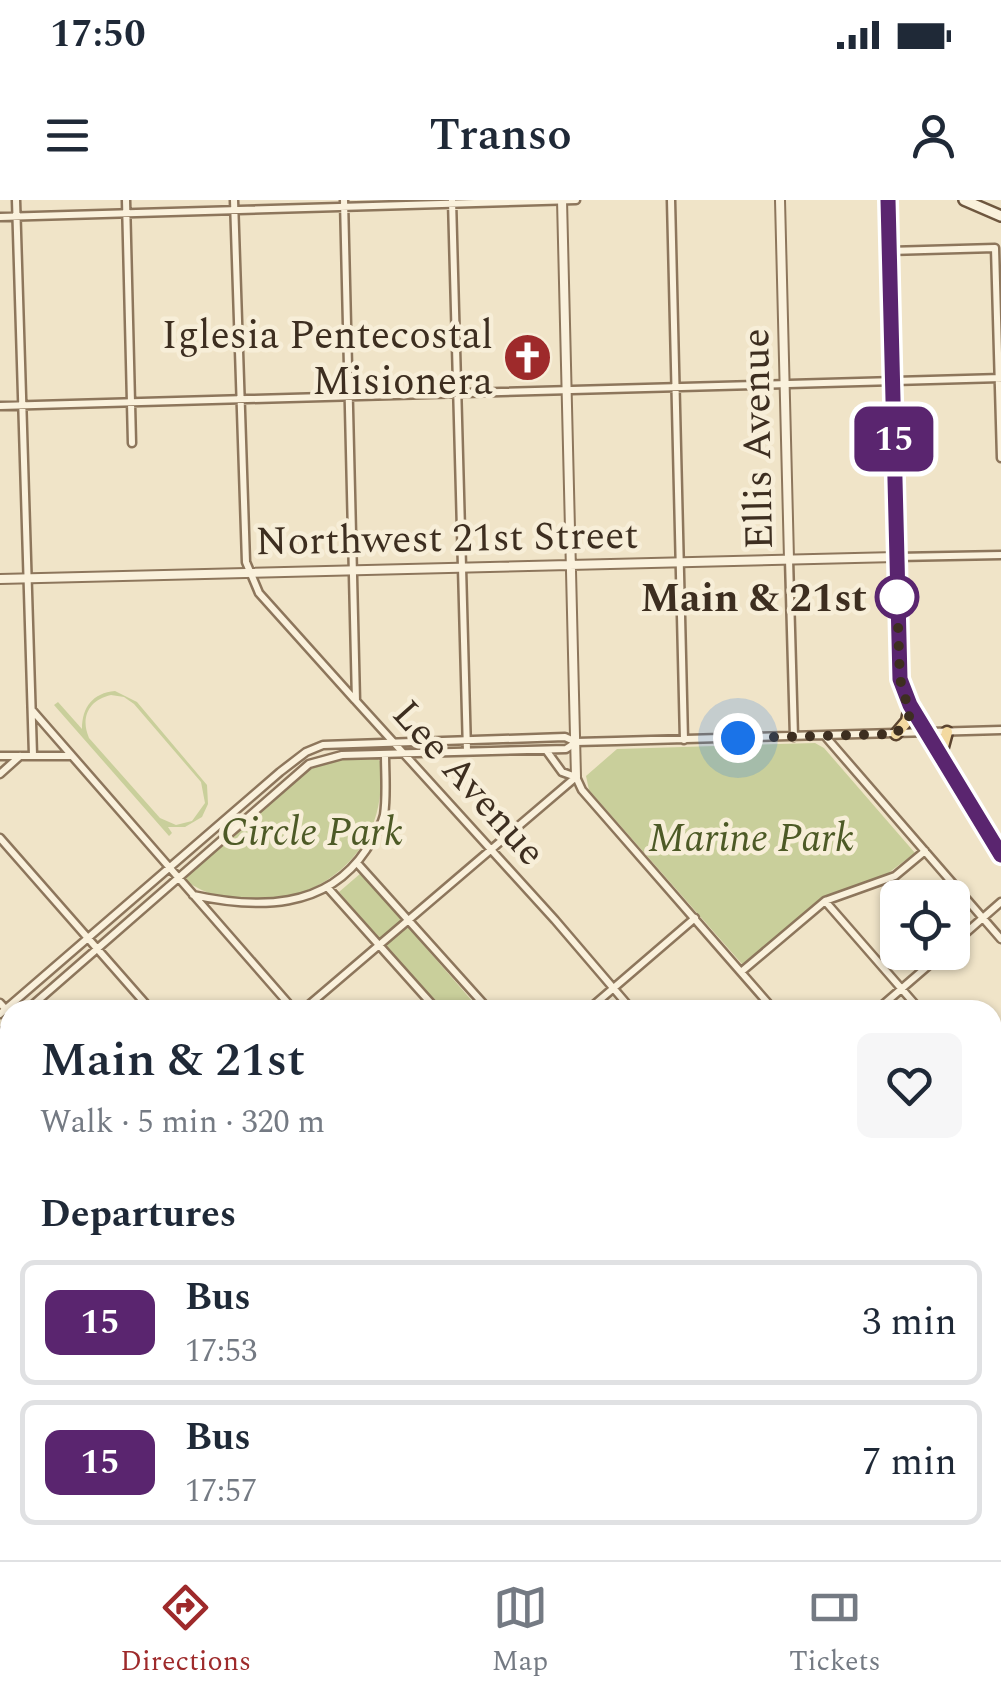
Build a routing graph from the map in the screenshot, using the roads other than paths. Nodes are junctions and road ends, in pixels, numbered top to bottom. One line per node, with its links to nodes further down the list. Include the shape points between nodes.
1 (16, 200): 14 (street)
2 (126, 200): 13 (street)
3 (234, 200): 12 (street)
4 (562, 200): 5 (street); 10 (street); 22 (street)
5 (576, 200)
6 (670, 200): 21 (street)
7 (780, 200): 20 (street, Ellis Avenue)
8 (888, 200): 17 (main road)
9 (964, 200): 15 (main road)
10 (452, 202): 11 (street); 23 (street)
11 (344, 204): 12 (street); 24 (street, Lee Avenue)
12 (234, 211): 13 (street); 25 (street)
13 (126, 214): 14 (street); 26 (street)
14 (17, 216): 16 (street); 27 (street)
15 (1001, 216)
16 (0, 217)
17 (889, 251): 18 (street, via 995,248); 19 (main road)
18 (1000, 378): 19 (street); 30 (street)
19 (892, 381): 20 (street); 32 (main road)
20 (784, 384): 21 (street); 33 (street, Ellis Avenue)
21 (674, 387): 22 (street); 34 (street)
22 (566, 390): 23 (street); 35 (street)
23 (458, 393): 24 (street); 36 (street)
24 (349, 397): 25 (street); 37 (street, Lee Avenue)
25 (241, 400): 26 (street); 38 (street)
26 (131, 403): 27 (street); 29 (street)
27 (22, 405): 28 (street); 39 (street)
28 (0, 406)
29 (132, 443)
30 (1001, 458)
31 (1001, 554): 32 (street)
32 (896, 557): 33 (street, Northwest 21st Street); 42 (main road, via 900,679)
33 (789, 559): 34 (street, Northwest 21st Street); 48 (street, Ellis Avenue)
34 (680, 562): 35 (street, Northwest 21st Street); 51 (street)
35 (571, 564): 36 (street, Northwest 21st Street); 53 (street)
36 (462, 568): 37 (street, Northwest 21st Street); 50 (street)
37 (354, 570): 38 (street, Northwest 21st Street); 41 (street, Lee Avenue)
38 (249, 572): 39 (street, Northwest 21st Street); 41 (street)
39 (27, 579): 40 (street, Northwest 21st Street); 43 (street)
40 (0, 580)
41 (356, 701): 52 (street, Lee Avenue)
42 (910, 705): 45 (main road); 47 (main road)
43 (32, 710): 58 (street); 62 (street)
44 (1001, 730): 46 (street)
45 (926, 732): 46 (street); 47 (street); 59 (main road)
46 (948, 732): 59 (main road)
47 (896, 734): 49 (street)
48 (794, 736): 49 (street); 51 (street)
49 (825, 736): 67 (street)
50 (467, 740): 52 (street); 53 (street); 55 (street)
51 (684, 740): 53 (street)
52 (391, 741): 57 (street, Lee Avenue); 70 (street, via 306,752)
53 (576, 742): 54 (street); 64 (street)
54 (546, 750): 55 (street); 64 (street, via 562,772)
55 (468, 752): 57 (street)
56 (386, 754): 57 (street); 69 (street, via 383,820); 71 (street, via 309,764)
57 (404, 754): 66 (street, Lee Avenue)
58 (33, 755): 61 (street); 62 (street)
59 (941, 755): 68 (main road)
60 (0, 756): 61 (street)
61 (21, 756): 63 (street)
62 (72, 756): 70 (street)
63 (0, 774)
64 (576, 777): 66 (street); 76 (street)
65 (0, 838): 80 (street)
66 (490, 850): 78 (street); 86 (street, Lee Avenue)
67 (924, 851): 74 (street, via 895,876); 77 (street)
68 (1001, 855)
69 (357, 863): 72 (street); 78 (street)
70 (169, 868): 71 (street); 80 (street)
71 (177, 877): 73 (street); 83 (street)
72 (327, 888): 73 (street, via 261,904); 82 (street)
73 (193, 895): 91 (street)
74 (825, 901): 85 (street); 87 (street)
75 (1001, 902): 77 (street)
76 (695, 918): 85 (street); 86 (street)
77 (984, 918): 79 (street); 81 (street)
78 (410, 919): 82 (street); 94 (street)
79 (970, 930)
80 (88, 938): 83 (street); 88 (street)
81 (1001, 938)
82 (380, 944): 92 (street); 93 (street)
83 (98, 949): 89 (street); 90 (street)
84 (924, 970): 87 (street)
85 (740, 972): 97 (street)
86 (614, 988): 95 (street); 96 (street, Lee Avenue)
87 (902, 989): 98 (street); 99 (street)
88 (16, 1000)
89 (38, 1000)
90 (142, 1000)
91 (285, 1000)
92 (315, 1000)
93 (428, 1000)
94 (480, 1000)
95 (600, 1000)
96 (624, 1000)
97 (765, 1000)
98 (889, 1000)
99 (911, 1000)

